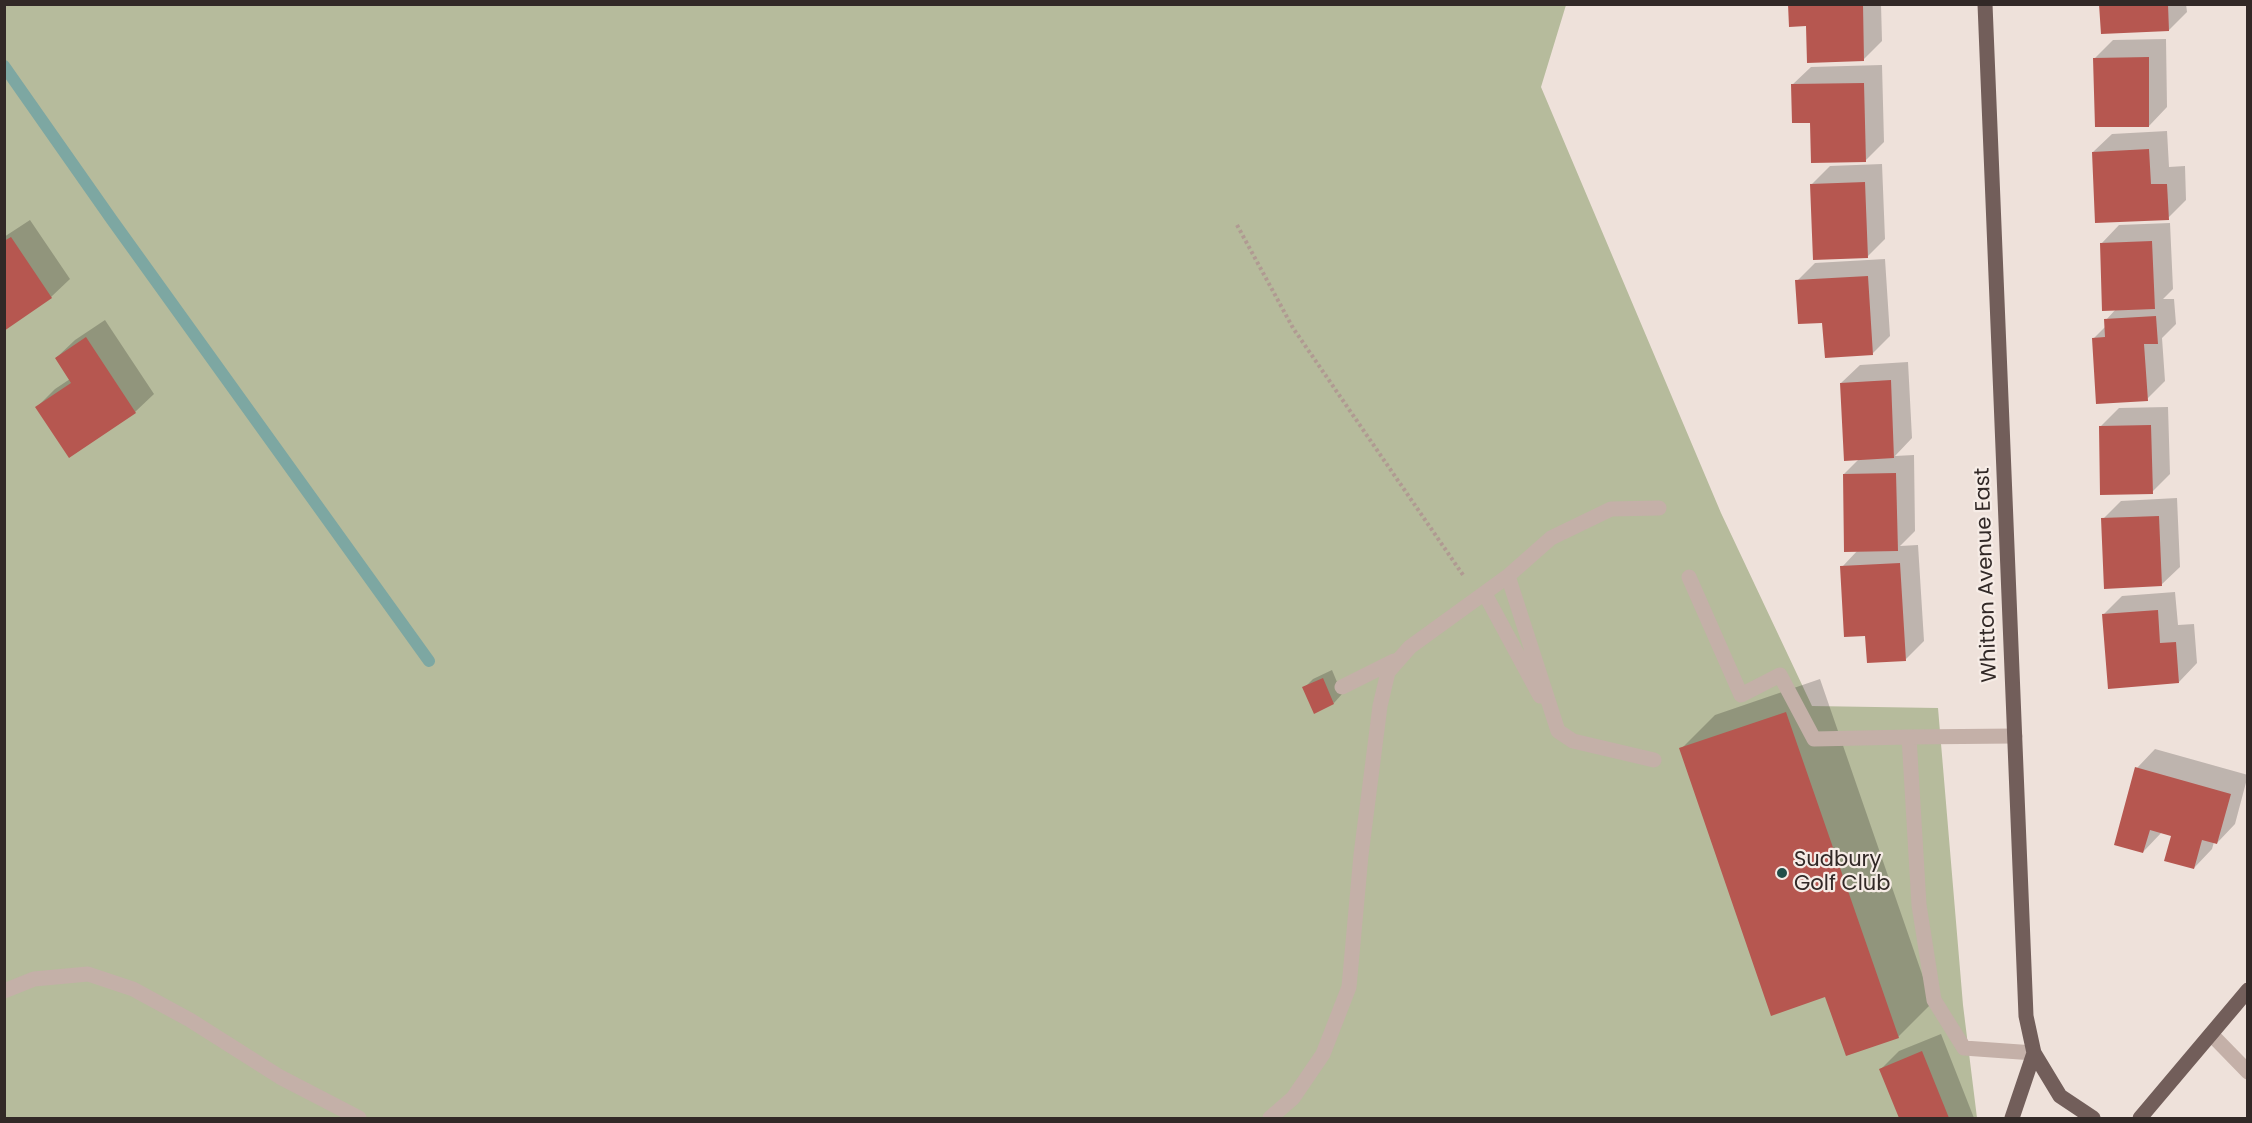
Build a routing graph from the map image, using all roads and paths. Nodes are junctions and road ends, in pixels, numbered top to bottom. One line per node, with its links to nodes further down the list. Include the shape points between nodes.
1 (1984, 4): 11 (main road, Whitton Avenue East)
2 (1237, 225): 6 (path, via 1293,328)
3 (1659, 507): 4 (lane, via 1611,509 1551,538)
4 (1508, 576): 7 (lane); 10 (lane)
5 (1689, 577): 12 (lane, via 1741,695 1780,675 1814,738)
6 (1467, 581)
7 (1485, 594): 8 (lane, via 1410,647); 10 (lane)
8 (1400, 659): 9 (lane); 20 (lane, via 1388,672 1380,706 1348,987 1323,1054 1293,1098)
9 (1342, 687)
10 (1558, 730): 13 (lane, via 1573,741)
11 (2015, 736): 12 (lane); 17 (main road, Whitton Avenue East, via 2026,1016)
12 (1909, 737): 17 (lane, via 1919,905 1934,1000 1964,1048)
13 (1654, 760)
14 (2247, 990): 16 (main road)
15 (4, 991): 19 (lane, via 34,979 88,974 133,989)
16 (2211, 1034): 18 (lane); 23 (main road)
17 (2034, 1053): 21 (main road); 22 (main road, Whitton Avenue East, via 2060,1096)
18 (2247, 1072)
19 (359, 1119)
20 (1270, 1119)
21 (2012, 1119)
22 (2093, 1119)
23 (2140, 1119)

